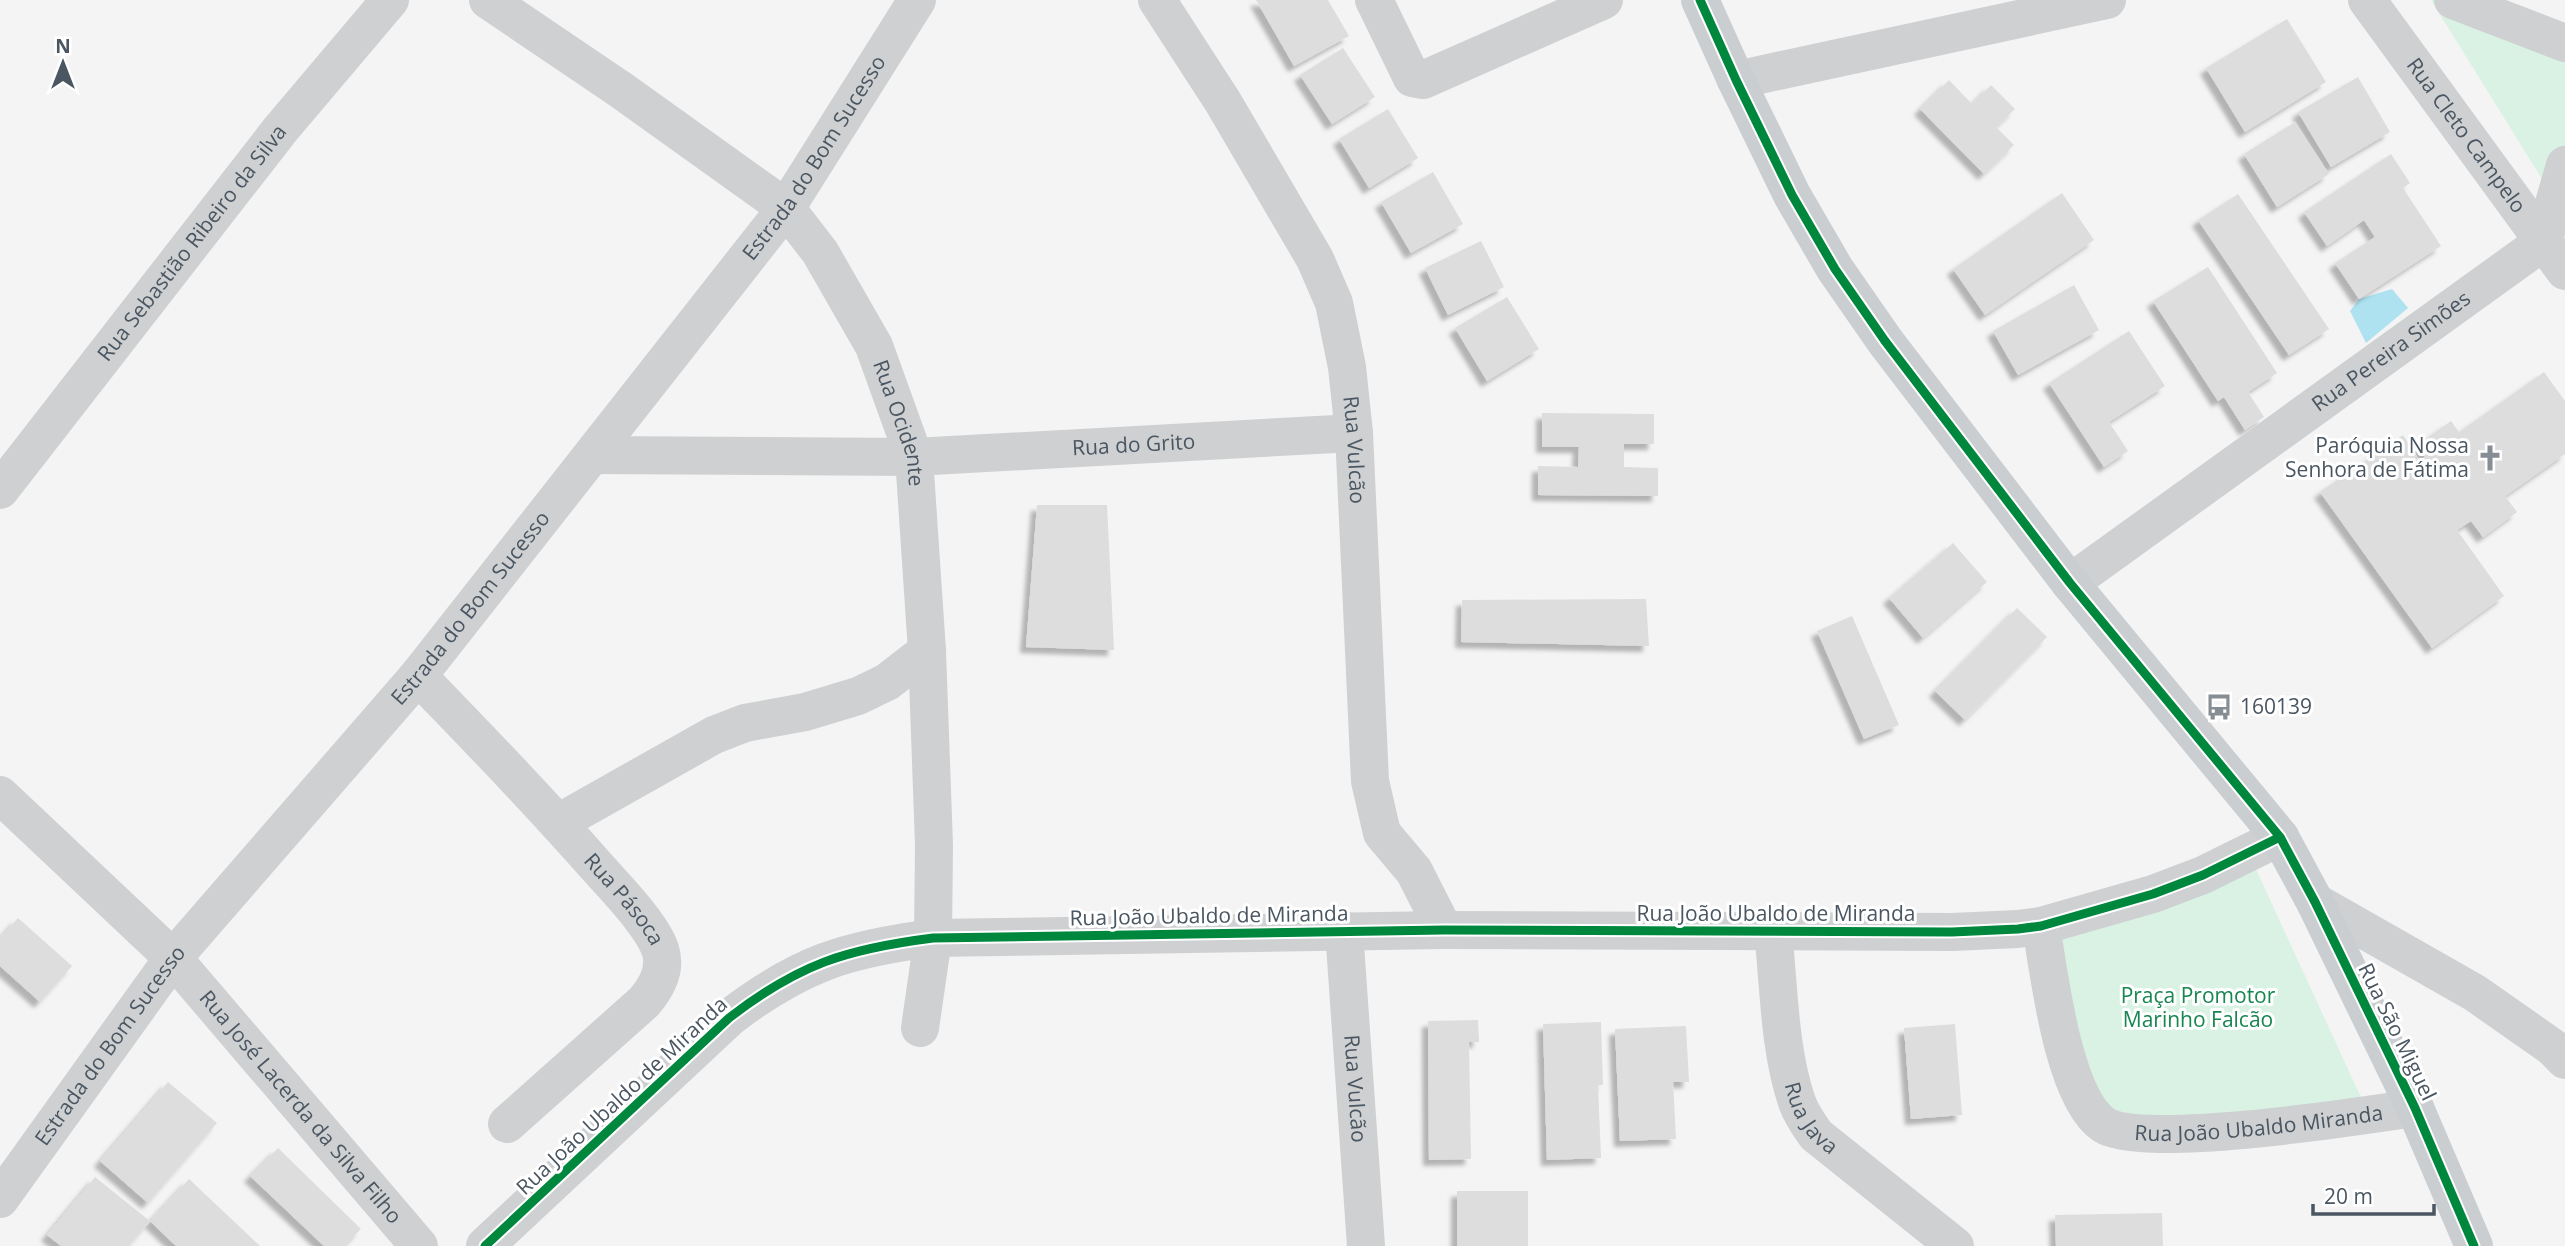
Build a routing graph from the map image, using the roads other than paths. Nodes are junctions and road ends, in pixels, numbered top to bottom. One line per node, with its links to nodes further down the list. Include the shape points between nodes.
1 (390, 0): 19 (street, Rua Sebastião Ribeiro da Silva, via 280,130)
2 (488, 0): 14 (street, Rua Ocidente)
3 (917, 0): 14 (street, Estrada do Bom Sucesso)
4 (1157, 0): 16 (street, Rua Vulcão, via 1223,102 1321,271 1334,303 1343,347)
5 (1374, 0): 6 (street, via 1412,78 1423,80)
6 (1604, 0)
7 (1700, 0): 12 (main road, Rua São Miguel)
8 (2107, 0): 12 (street)
9 (2367, 0): 15 (street, Rua Cleto Campelo)
10 (2453, 0): 11 (street)
11 (2565, 43)
12 (1736, 80): 20 (main road, Rua São Miguel, via 1835,270)
13 (2565, 165): 15 (street)
14 (786, 208): 17 (street, Estrada do Bom Sucesso); 18 (street, Rua Ocidente, via 820,252 874,346)
15 (2554, 256): 20 (street, Rua Pereira Simões)
16 (1354, 433): 18 (street, Rua do Grito); 29 (street, Rua Vulcão, via 1374,807 1382,833 1414,871)
17 (592, 454): 18 (street, Rua do Grito); 22 (street, Estrada do Bom Sucesso)
18 (914, 457): 21 (street, Rua Ocidente)
19 (0, 490)
20 (2070, 583): 25 (main road, Rua São Miguel)
21 (927, 651): 24 (street, via 858,696 714,735); 31 (street, Rua Ocidente)
22 (418, 676): 24 (street, Rua Pásoca); 32 (street, Estrada do Bom Sucesso)
23 (0, 795): 32 (street, Rua José Lacerda da Silva Filho)
24 (558, 823): 36 (street, Rua Pásoca, via 647,926 660,949 660,974 644,1002)
25 (2280, 837): 26 (main road, Rua São Miguel); 27 (street, via 2153,894)
26 (2315, 902): 34 (street, via 2474,993); 35 (main road, Rua São Miguel)
27 (2041, 926): 30 (street, Rua João Ubaldo de Miranda, via 1952,932); 35 (street, Rua João Ubaldo Miranda, via 2055,1016 2073,1072 2090,1110 2105,1125 2133,1132 2192,1132)
28 (1344, 930): 29 (street, Rua João Ubaldo de Miranda); 31 (street, Rua João Ubaldo de Miranda); 40 (street, Rua Vulcão)
29 (1444, 930): 30 (street, Rua João Ubaldo de Miranda)
30 (1773, 931): 41 (street, Rua Java, via 1786,1051 1804,1117 1816,1135)
31 (933, 939): 33 (street, Rua Ocidente); 39 (street, Rua João Ubaldo de Miranda, via 839,955 753,1000)
32 (173, 958): 37 (street, Estrada do Bom Sucesso); 38 (street, Rua José Lacerda da Silva Filho)
33 (920, 1028)
34 (2565, 1060)
35 (2415, 1108): 42 (main road, Rua São Miguel)
36 (506, 1124)
37 (0, 1199)
38 (413, 1244)
39 (485, 1246)
40 (1366, 1246)
41 (1955, 1246)
42 (2474, 1246)

